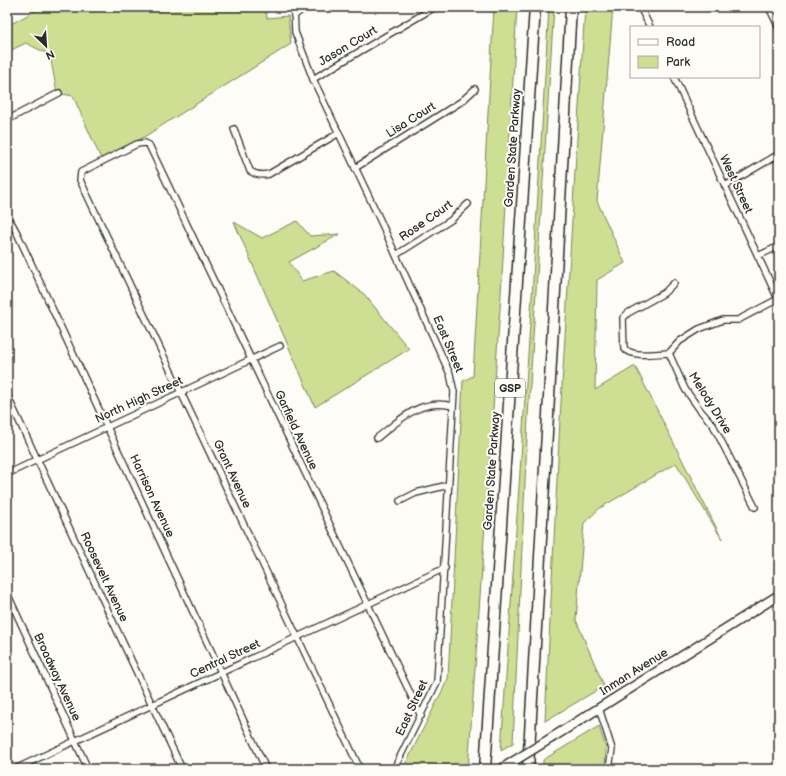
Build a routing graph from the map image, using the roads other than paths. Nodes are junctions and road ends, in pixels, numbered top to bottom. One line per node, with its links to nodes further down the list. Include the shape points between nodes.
1 (294, 7): 8 (street, East Street)
2 (305, 7): 8 (street)
3 (435, 7): 12 (street, Jason Court)
4 (534, 7): 58 (highway, Garden State Parkway / GSP)
5 (571, 7): 60 (highway)
6 (640, 7): 9 (street)
7 (769, 7): 10 (street)
8 (294, 16): 12 (street, East Street, via 295,32)
9 (650, 26)
10 (779, 28)
11 (674, 78): 21 (street, West Street)
12 (313, 79): 17 (street, East Street)
13 (475, 89): 20 (street, Lisa Court, via 462,101)
14 (59, 93): 15 (street)
15 (7, 120)
16 (234, 129): 17 (street, via 250,171 262,175 269,174)
17 (339, 133): 20 (street, East Street)
18 (153, 153): 31 (street, Garfield Avenue); 32 (street, Grant Avenue, via 147,144 137,144 82,172 80,180)
19 (779, 154): 21 (street)
20 (356, 168): 25 (street, East Street)
21 (725, 186): 26 (street, West Street)
22 (468, 204): 25 (street, Rose Court, via 451,220)
23 (7, 220): 35 (street, Harrison Avenue, via 17,233)
24 (779, 246): 26 (street)
25 (396, 255): 34 (street, East Street, via 450,374 454,392)
26 (758, 256): 28 (street, West Street)
27 (674, 282): 30 (street, via 664,293 623,318 624,349 629,353)
28 (779, 300): 30 (street, via 738,320 723,320 699,329 680,341)
29 (280, 346): 31 (street, North High Street)
30 (669, 352): 41 (street, Melody Drive, via 686,389 713,425)
31 (251, 360): 32 (street, North High Street); 45 (street, Garfield Avenue)
32 (181, 393): 35 (street, North High Street); 46 (street, Grant Avenue)
33 (7, 395): 37 (street, Roosevelt Avenue)
34 (453, 406): 36 (street, via 433,403 409,414); 39 (street, East Street)
35 (107, 427): 37 (street, North High Street); 47 (street, Harrison Avenue)
36 (377, 438)
37 (37, 460): 38 (street, North High Street); 48 (street, Roosevelt Avenue)
38 (7, 474)
39 (448, 485): 40 (street); 42 (street, East Street)
40 (400, 500)
41 (755, 507)
42 (445, 568): 45 (street, Central Street); 50 (street, East Street, via 437,682)
43 (7, 593): 51 (street, Broadway Avenue)
44 (779, 595): 49 (main road, Inman Avenue)
45 (367, 605): 46 (street, Central Street); 50 (street, Garfield Avenue)
46 (297, 638): 47 (street, Central Street); 56 (street, Grant Avenue)
47 (222, 673): 48 (street, Central Street); 55 (street, Harrison Avenue)
48 (152, 706): 51 (street, Central Street); 54 (street, Roosevelt Avenue)
49 (600, 708): 59 (main road, Inman Avenue, bridge); 61 (street, via 612,749)
50 (421, 716): 57 (street, East Street)
51 (75, 741): 52 (street, Central Street); 53 (street, Broadway Avenue)
52 (15, 769)
53 (88, 769)
54 (182, 769)
55 (266, 769)
56 (360, 769)
57 (394, 769)
58 (485, 769)
59 (501, 769)
60 (528, 769)
61 (609, 769)

